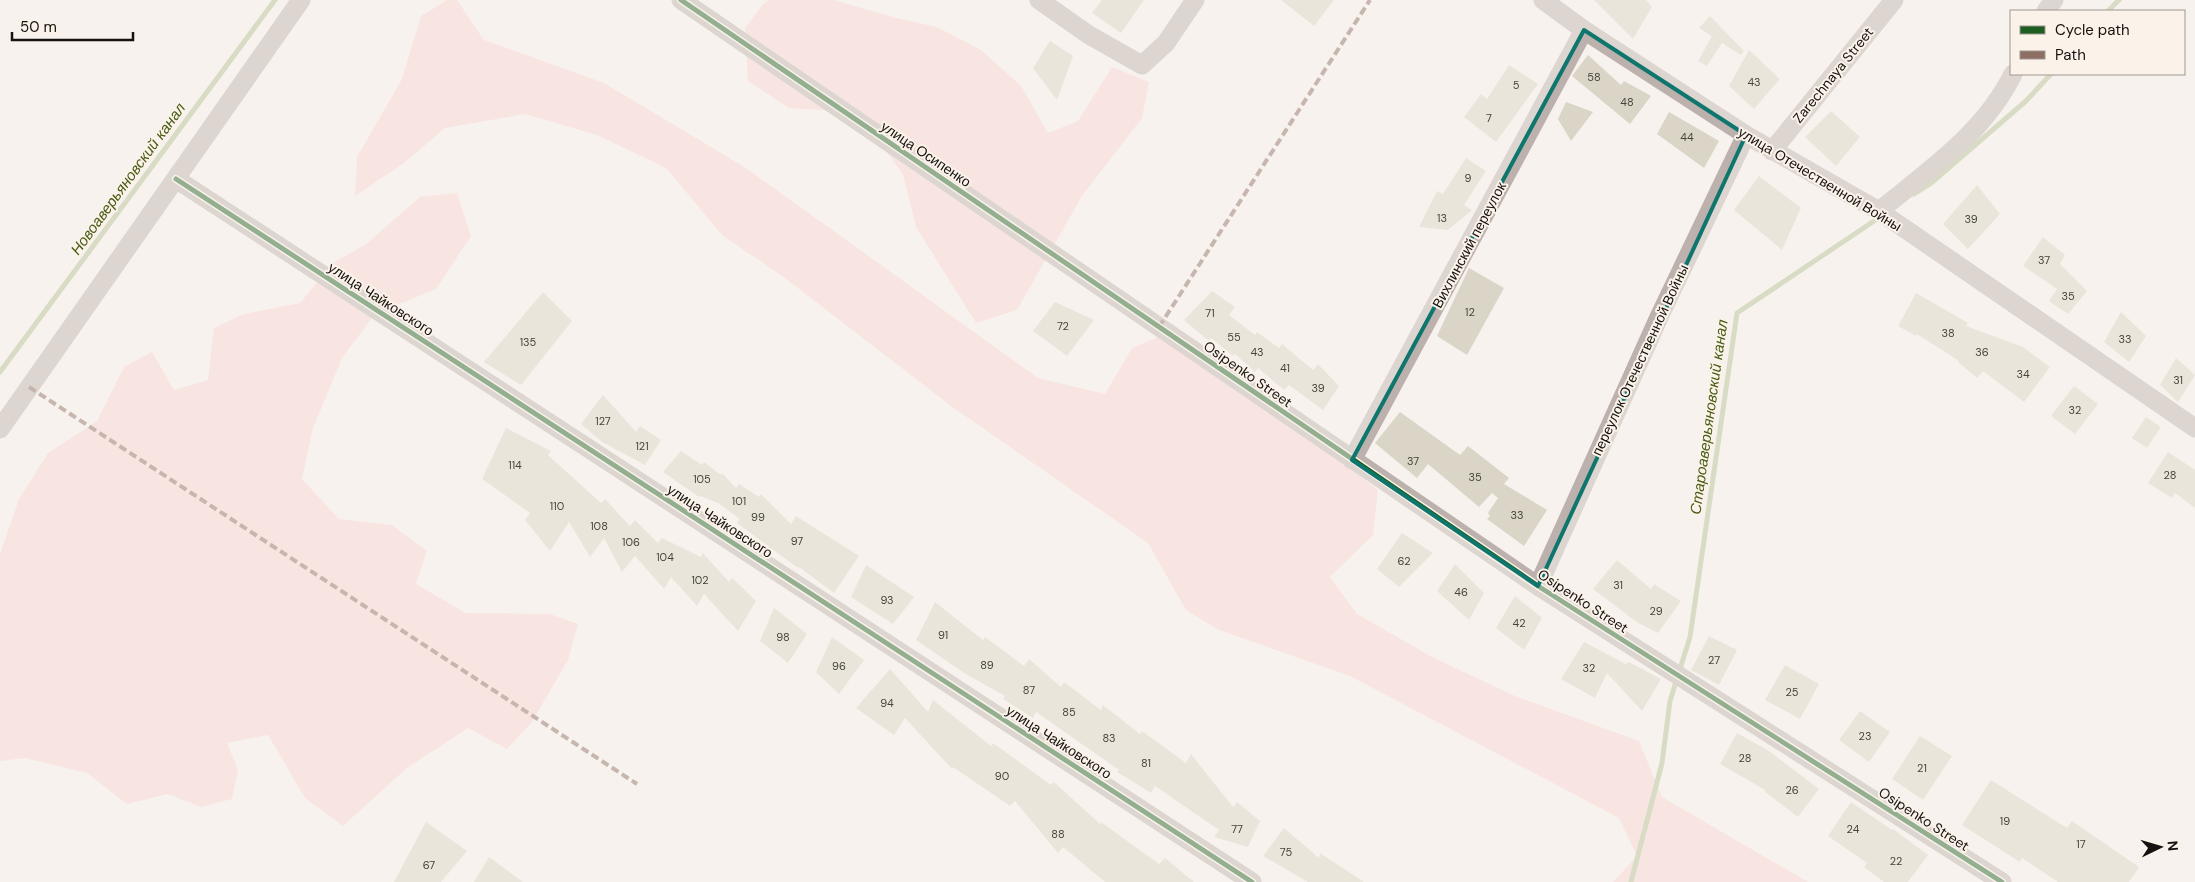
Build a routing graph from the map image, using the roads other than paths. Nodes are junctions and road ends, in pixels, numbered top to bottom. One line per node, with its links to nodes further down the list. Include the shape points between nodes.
1 (301, 0): 11 (street)
2 (681, 0): 15 (street, Osipenko Street)
3 (1039, 0): 4 (street, via 1089,35 1142,65 1166,43)
4 (1195, 0)
5 (1543, 0): 7 (street, улица Отечественной Войны)
6 (1894, 0): 10 (street, Zarechnaya Street)
7 (1584, 30): 9 (street, улица Отечественной Войны); 15 (street, Вихлинский переулок)
8 (2013, 75): 12 (street, via 1984,120)
9 (1746, 135): 10 (street, улица Отечественной Войны); 16 (street, переулок Отечественной Войны, via 1660,315)
10 (1772, 151): 12 (street, улица Отечественной Войны)
11 (176, 179): 14 (street); 17 (street, улица Чайковского)
12 (1879, 211): 13 (street, улица Отечественной Войны)
13 (2195, 428)
14 (0, 429)
15 (1352, 460): 16 (street, Osipenko Street)
16 (1538, 586): 18 (street, Osipenko Street)
17 (1252, 882)
18 (2002, 882)

